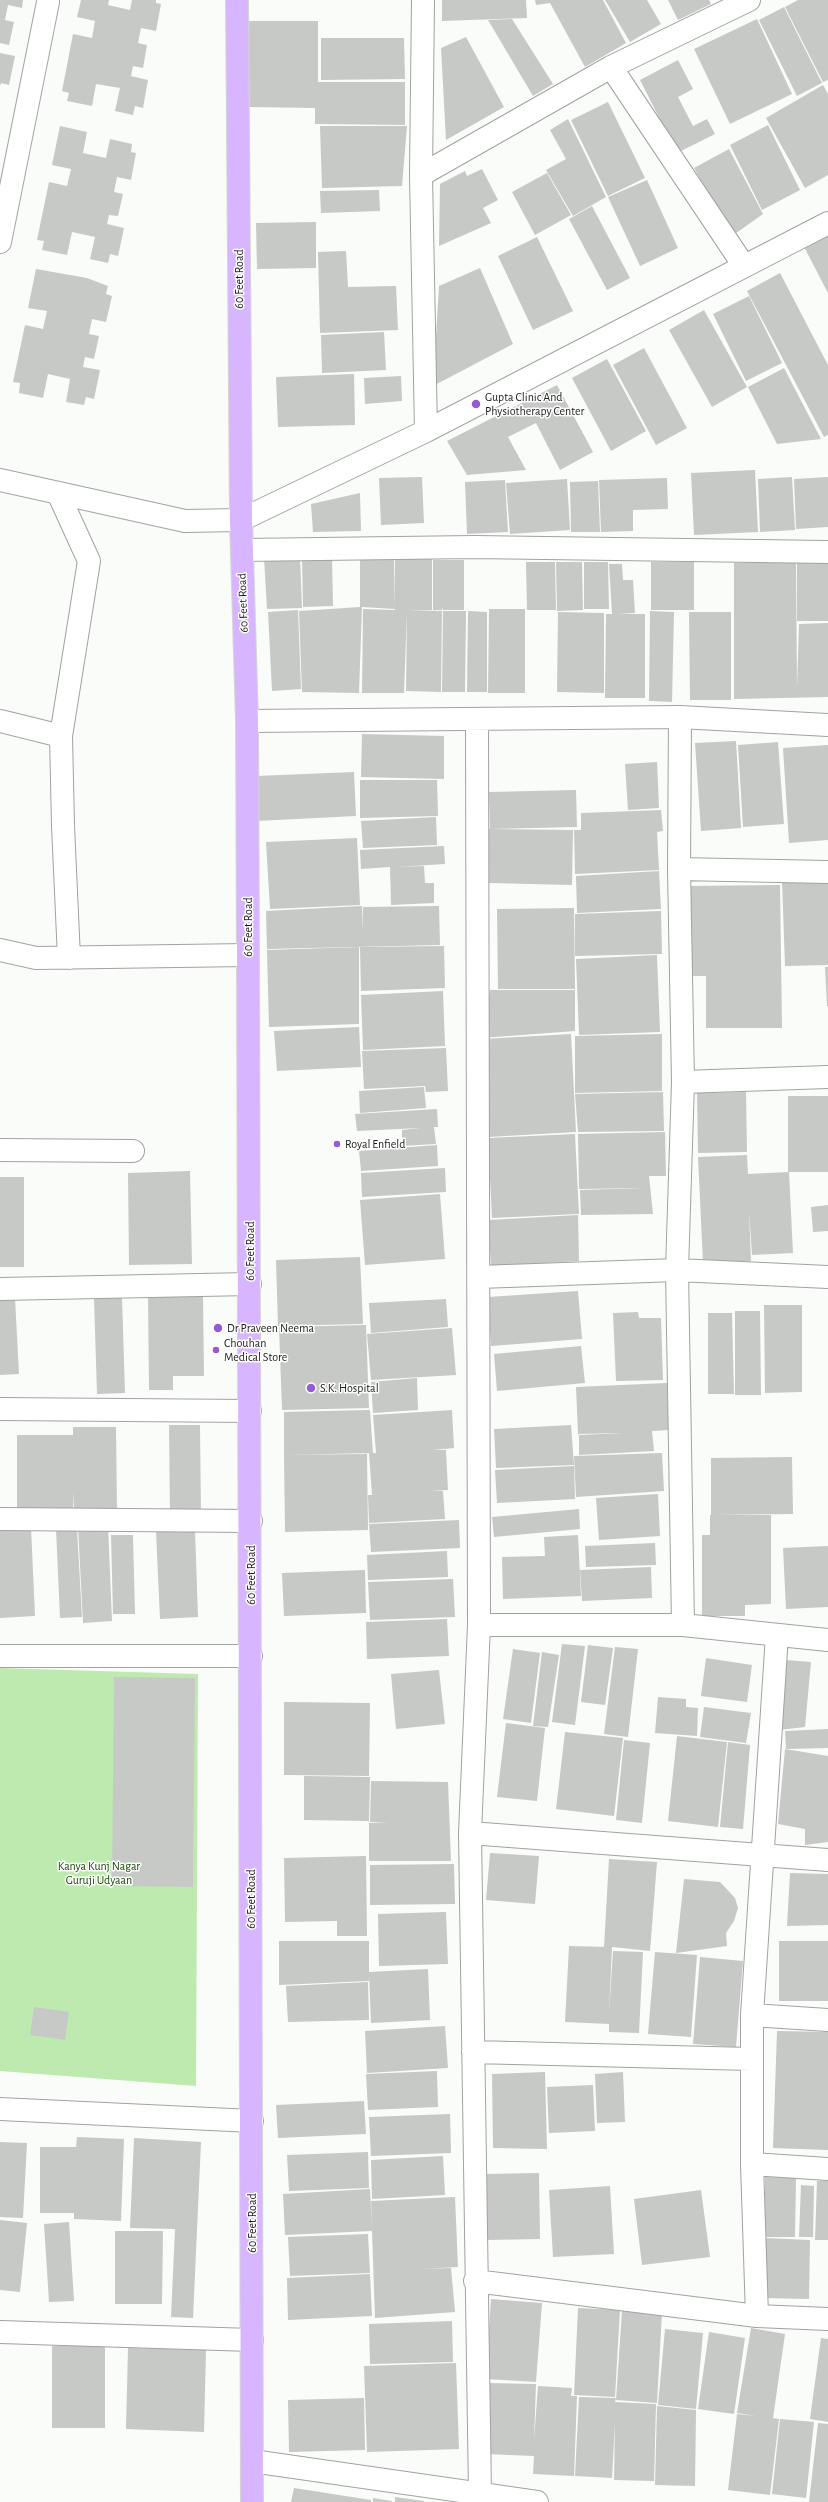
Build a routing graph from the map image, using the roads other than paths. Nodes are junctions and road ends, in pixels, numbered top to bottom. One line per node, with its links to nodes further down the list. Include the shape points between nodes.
1 (237, 0): 13 (main road, 60 Feet Road)
2 (423, 0): 6 (street)
3 (749, 0): 5 (street)
4 (48, 2): 8 (street)
5 (611, 67): 6 (street); 9 (street)
6 (421, 175): 10 (street)
7 (828, 223): 9 (street)
8 (0, 242)
9 (744, 266): 10 (street)
10 (426, 431): 13 (street)
11 (0, 480): 12 (street)
12 (58, 494): 13 (street, via 185,521); 21 (street, via 89,561)
13 (240, 520): 14 (main road, 60 Feet Road)
14 (242, 550): 15 (street, via 474,547); 19 (main road, 60 Feet Road)
15 (828, 552)
16 (680, 717): 17 (street); 20 (street); 22 (street)
17 (476, 720): 19 (street); 33 (street)
18 (0, 721): 21 (street)
19 (247, 721): 25 (main road, 60 Feet Road)
20 (828, 725)
21 (61, 736): 26 (street)
22 (678, 869): 23 (street); 28 (street)
23 (828, 872)
24 (0, 950): 26 (street, via 36,958)
25 (248, 955): 26 (street); 34 (main road, 60 Feet Road)
26 (69, 958)
27 (828, 1077): 28 (street)
28 (683, 1082): 31 (street)
29 (0, 1150): 30 (street)
30 (133, 1151)
31 (677, 1270): 32 (street); 33 (street); 41 (street)
32 (828, 1277)
33 (479, 1278): 40 (street)
34 (250, 1284): 35 (street); 37 (main road, 60 Feet Road)
35 (0, 1289)
36 (0, 1410): 37 (street)
37 (250, 1411): 39 (main road, 60 Feet Road)
38 (0, 1519): 39 (street)
39 (251, 1521): 45 (main road, 60 Feet Road)
40 (479, 1625): 41 (street); 46 (street)
41 (683, 1625): 42 (street)
42 (777, 1635): 43 (street); 47 (street)
43 (828, 1640)
44 (0, 1656): 45 (street)
45 (251, 1656): 54 (main road, 60 Feet Road)
46 (470, 1833): 47 (street); 51 (street)
47 (762, 1855): 48 (street); 49 (street)
48 (828, 1860)
49 (752, 2015): 50 (street); 52 (street)
50 (828, 2020)
51 (473, 2052): 52 (street); 57 (street)
52 (751, 2059): 55 (street)
53 (0, 2109): 54 (street)
54 (252, 2121): 61 (main road, 60 Feet Road)
55 (752, 2164): 56 (street); 58 (street)
56 (828, 2169)
57 (475, 2281): 58 (street); 63 (street)
58 (757, 2316): 59 (street)
59 (828, 2319)
60 (0, 2332): 61 (street)
61 (252, 2340): 62 (main road, 60 Feet Road)
62 (252, 2461): 63 (street); 64 (main road, 60 Feet Road)
63 (480, 2494): 65 (street)
64 (252, 2502)
65 (537, 2502)

